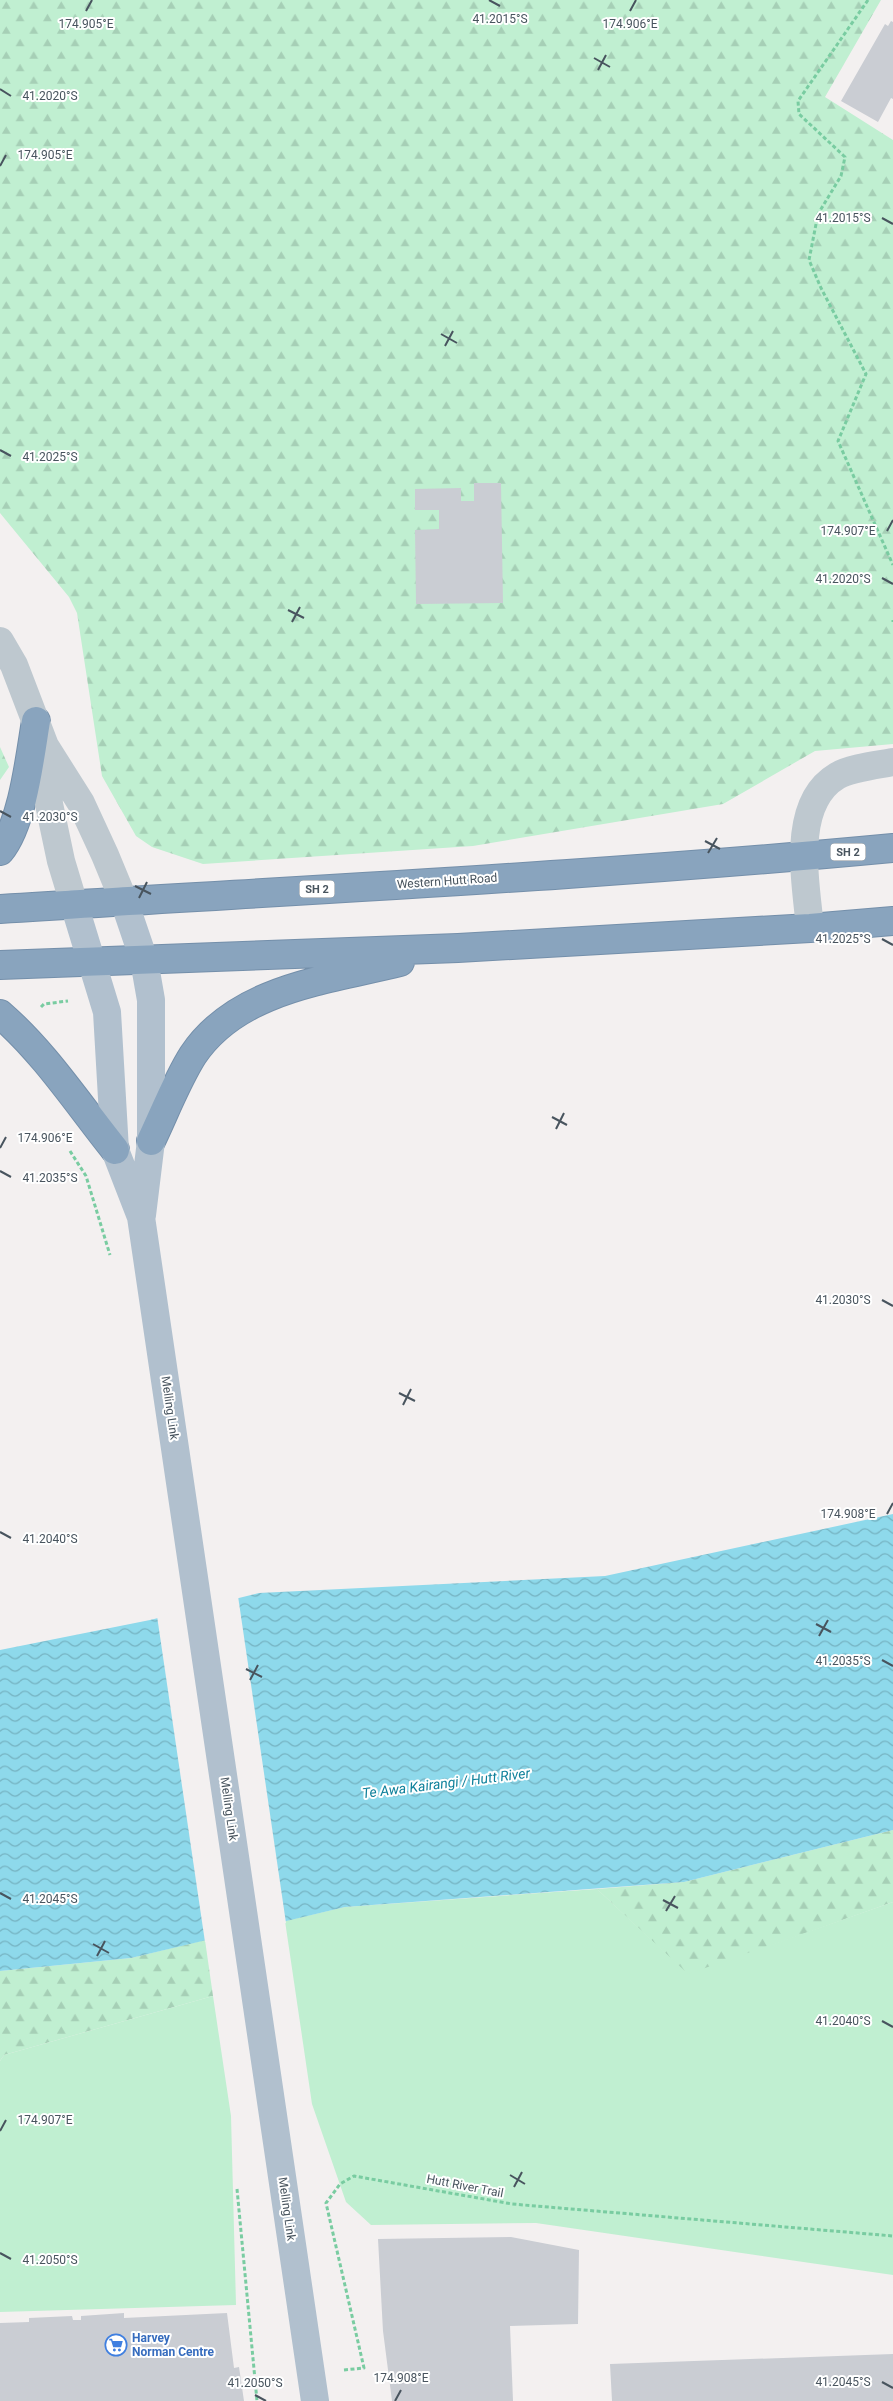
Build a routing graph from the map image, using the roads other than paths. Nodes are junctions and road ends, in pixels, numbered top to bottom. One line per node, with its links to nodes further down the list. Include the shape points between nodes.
1 (0, 641): 2 (street, via 14,665)
2 (36, 721): 3 (street); 6 (highway, via 26,780 14,822)
3 (45, 746): 8 (street, via 106,855); 9 (street, via 49,804)
4 (893, 762): 7 (street, via 838,775 829,781 813,802)
5 (893, 848): 7 (highway, Western Hutt Road / SH 2)
6 (0, 851)
7 (803, 856): 8 (highway, Western Hutt Road / SH 2); 12 (street)
8 (124, 901): 9 (highway, Western Hutt Road / SH 2); 14 (main road, Melling Link)
9 (74, 904): 10 (highway, Western Hutt Road / SH 2); 15 (main road, Melling Link)
10 (0, 909)
11 (893, 921): 12 (highway)
12 (810, 928): 13 (highway)
13 (458, 948): 14 (highway); 18 (highway, via 291,988 250,1004 217,1026 193,1056)
14 (144, 960): 15 (highway); 18 (main road, Melling Link, via 151,1000)
15 (93, 962): 16 (highway); 19 (main road, Melling Link, via 108,1012)
16 (0, 966)
17 (0, 1014): 19 (highway, via 49,1065)
18 (151, 1141): 20 (main road, Melling Link)
19 (116, 1150): 20 (main road, Melling Link)
20 (141, 1217): 21 (main road, Melling Link)
21 (315, 2401)

